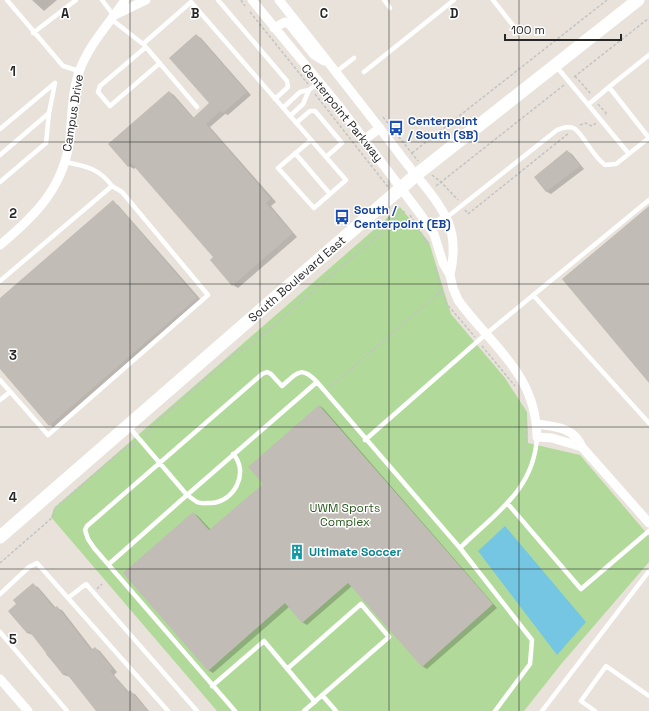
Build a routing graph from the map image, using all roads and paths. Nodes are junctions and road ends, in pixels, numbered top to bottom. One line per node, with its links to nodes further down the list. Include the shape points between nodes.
1 (7, 0): 21 (lane)
2 (76, 0): 21 (lane)
3 (102, 0): 18 (lane)
4 (126, 0): 18 (street, Campus Drive)
5 (146, 0): 18 (street, Campus Drive)
6 (218, 0): 40 (lane, via 287,81 288,87)
7 (240, 0): 15 (path)
8 (279, 0): 28 (street, Centerpoint Parkway)
9 (384, 0): 16 (lane)
10 (454, 0): 30 (lane)
11 (493, 0): 22 (lane)
12 (607, 0): 60 (path)
13 (638, 0): 27 (street, South Boulevard East)
14 (192, 1): 23 (lane); 40 (lane)
15 (249, 3): 20 (street, Centerpoint Parkway)
16 (390, 8)
17 (250, 12): 33 (path)
18 (113, 18): 23 (lane); 29 (street, Campus Drive, via 94,42)
19 (649, 18): 31 (path)
20 (274, 28): 28 (street, via 285,22 290,24 314,55); 34 (street, Centerpoint Parkway)
21 (33, 33): 29 (lane, via 63,66)
22 (519, 33)
23 (145, 45): 26 (lane); 26 (lane, via 100,86 98,92 110,106)
24 (649, 55): 36 (lane)
25 (354, 58): 28 (lane)
26 (160, 63): 43 (lane)
27 (555, 65): 41 (lane); 63 (street, South Boulevard East)
28 (334, 69): 51 (street, Centerpoint Parkway)
29 (80, 71): 62 (street, Campus Drive, via 74,95)
30 (364, 72)
31 (575, 76): 32 (path); 38 (path)
32 (572, 78)
33 (305, 81)
34 (318, 83): 37 (lane); 55 (street, Centerpoint Parkway)
35 (565, 84): 66 (path)
36 (609, 87): 41 (lane); 54 (lane)
37 (309, 90): 44 (lane, via 300,92); 46 (lane, via 303,104)
38 (591, 94)
39 (317, 97): 67 (path)
40 (275, 99): 44 (lane)
41 (589, 104): 58 (lane)
42 (599, 105): 47 (path, via 607,114)
43 (197, 107)
44 (283, 108): 46 (lane)
45 (49, 113): 52 (lane, via 55,83); 59 (lane); 65 (lane, via 46,143)
46 (290, 116): 49 (lane)
47 (605, 116)
48 (597, 122): 50 (path, via 592,126 585,123)
49 (296, 123): 56 (lane); 61 (lane, via 310,111 315,111 342,143)
50 (578, 126)
51 (380, 128): 55 (street); 63 (street, Centerpoint Parkway)
52 (0, 129)
53 (571, 132): 76 (path, via 468,214)
54 (649, 138): 58 (lane)
55 (365, 139): 69 (street, Centerpoint Parkway)
56 (311, 140): 57 (lane); 61 (lane)
57 (295, 153): 71 (lane); 71 (lane, via 278,168 314,208)
58 (629, 154): 77 (lane, via 616,164 605,165 575,129 565,126)
59 (0, 155)
60 (410, 156)
61 (326, 157): 71 (lane, via 346,180)
62 (65, 162): 68 (lane, via 97,170 104,174); 79 (street, Campus Drive, via 53,188 37,211)
63 (416, 175): 69 (street, South Boulevard East); 70 (street, Centerpoint Parkway)
64 (433, 177): 66 (path)
65 (0, 182)
66 (441, 182): 70 (path); 73 (path)
67 (386, 185)
68 (112, 186): 83 (lane); 93 (lane, via 122,192 208,295 48,436)
69 (402, 188): 75 (street, Centerpoint Parkway); 98 (street, South Boulevard East)
70 (429, 192): 77 (street, Centerpoint Parkway)
71 (330, 194)
72 (649, 200): 85 (lane)
73 (458, 201)
74 (402, 205): 75 (path)
75 (410, 208): 78 (street, Centerpoint Parkway); 80 (path); 99 (path, via 394,215 390,225 246,349 237,350 151,426)
76 (464, 209)
77 (446, 218): 78 (street); 82 (street, Centerpoint Parkway, via 453,242)
78 (430, 227): 82 (street, Centerpoint Parkway, via 442,263)
79 (0, 245)
80 (430, 250)
81 (434, 262): 84 (path)
82 (450, 275): 86 (street, Centerpoint Parkway, via 458,300)
83 (0, 281)
84 (441, 291): 87 (path, via 446,303); 92 (path)
85 (533, 295): 86 (lane); 96 (lane)
86 (486, 334): 97 (street, Centerpoint Parkway, via 523,380 533,402); 101 (lane)
87 (475, 337)
88 (482, 345): 91 (path)
89 (0, 380): 93 (lane)
90 (317, 382): 101 (lane); 104 (lane); 106 (lane, via 303,371 282,386 272,374 262,374)
91 (516, 388)
92 (328, 389)
93 (10, 392): 94 (lane)
94 (0, 400)
95 (524, 410): 105 (path, via 527,432)
96 (649, 423)
97 (537, 424): 100 (street, Centerpoint Parkway); 103 (street, via 571,432 578,438)
98 (128, 426): 106 (lane); 113 (street, South Boulevard East)
99 (145, 437)
100 (538, 437): 103 (street, via 552,438); 108 (lane, via 527,475)
101 (365, 440): 114 (lane)
102 (137, 444): 115 (path, via 126,447 55,508 53,517)
103 (582, 447): 109 (street)
104 (233, 454): 107 (lane); 107 (lane, via 238,459 240,471 230,496 218,503 199,503)
105 (523, 454)
106 (159, 463): 107 (lane); 116 (lane, via 87,526 85,530 88,539)
107 (187, 495): 116 (lane)
108 (508, 504): 112 (lane, via 581,589); 114 (lane)
109 (649, 523)
110 (468, 528): 111 (path)
111 (465, 531)
112 (649, 531)
113 (0, 537)
114 (460, 548): 134 (lane, via 532,640 530,664)
115 (0, 563)
116 (108, 564): 123 (lane)
117 (649, 571): 135 (lane)
118 (0, 594): 119 (lane, via 37,564)
119 (68, 598): 129 (lane); 130 (lane, via 86,584)
120 (0, 632): 128 (lane)
121 (287, 669): 123 (lane, via 264,641); 124 (lane, via 361,604 389,637); 126 (lane)
122 (0, 679): 127 (street)
123 (212, 686): 131 (lane)
124 (322, 695): 126 (lane); 133 (lane)
125 (649, 696): 136 (lane, via 606,666 581,701)
126 (315, 702): 132 (lane)
127 (28, 711)
128 (67, 711)
129 (168, 711)
130 (197, 711)
131 (234, 711)
132 (304, 711)
133 (336, 711)
134 (495, 711)
135 (542, 711)
136 (595, 711)

